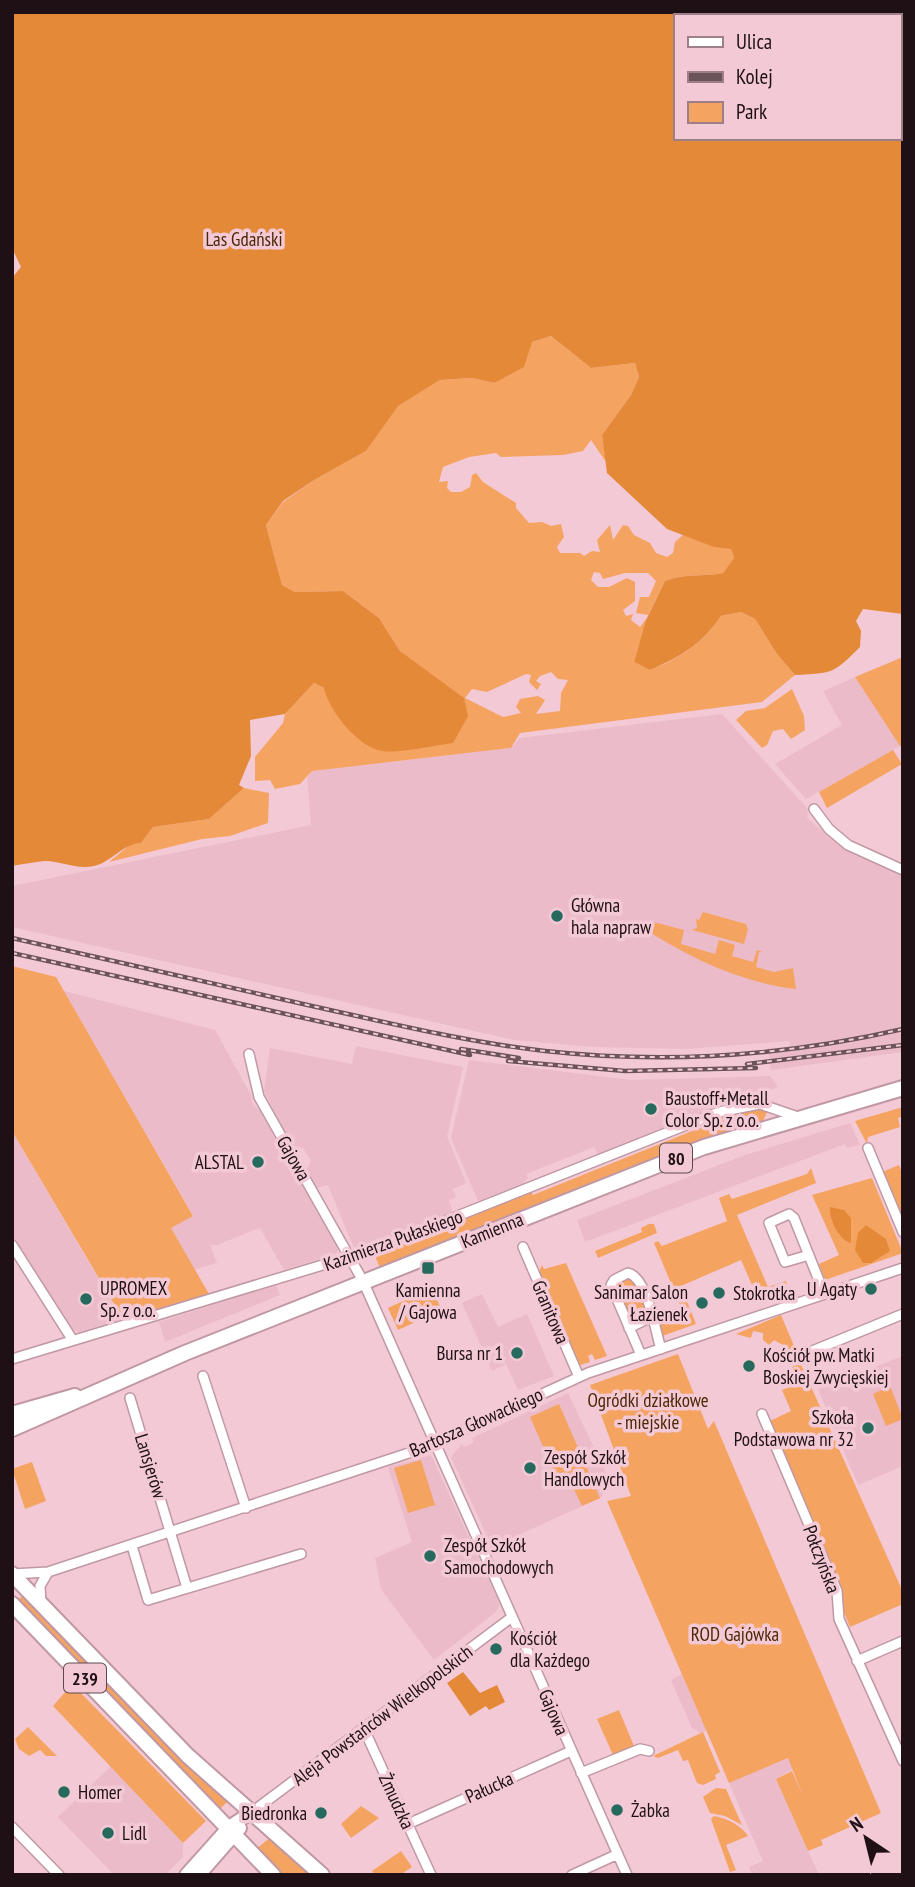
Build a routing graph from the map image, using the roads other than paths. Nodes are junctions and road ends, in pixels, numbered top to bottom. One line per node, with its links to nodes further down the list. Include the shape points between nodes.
1 (814, 809): 2 (street, via 848,845)
2 (903, 870)
3 (249, 1054): 13 (street, Gajowa, via 259,1097)
4 (903, 1088): 6 (main road, Kamienna / 80)
5 (767, 1106): 6 (street, Kazimierza Pułaskiego); 7 (street, via 772,1115); 13 (street, Kazimierza Pułaskiego, via 752,1104 719,1112)
6 (799, 1116): 7 (main road, Kamienna / 80)
7 (765, 1127): 15 (main road, Kamienna / 80)
8 (867, 1149): 9 (street)
9 (903, 1232)
10 (12, 1245): 20 (street)
11 (523, 1247): 26 (street, Granitowa)
12 (809, 1255): 12 (street, via 794,1217 789,1214 769,1223 785,1262); 16 (street)
13 (350, 1257): 15 (street, Gajowa); 20 (street, Kazimierza Pułaskiego)
14 (903, 1268): 16 (street, Bartosza Głowackiego)
15 (363, 1282): 27 (main road, Kamienna / 80); 32 (street, Gajowa)
16 (824, 1293): 21 (street, Bartosza Głowackiego)
17 (903, 1314): 23 (street)
18 (653, 1316): 19 (street); 19 (street, via 635,1274 621,1275 611,1285); 21 (street)
19 (629, 1328): 22 (street)
20 (72, 1339): 24 (street, Kazimierza Pułaskiego)
21 (661, 1349): 22 (street, Bartosza Głowackiego)
22 (641, 1355): 26 (street, Bartosza Głowackiego)
23 (800, 1356)
24 (12, 1359)
25 (203, 1376): 33 (street)
26 (579, 1377): 32 (street, Bartosza Głowackiego)
27 (89, 1393): 30 (main road, Kamienna / 80); 31 (main road, Kamienna / 80)
28 (130, 1398): 34 (street, Lansjerów)
29 (762, 1413): 44 (street, Połczyńska, via 837,1591 839,1619)
30 (12, 1414)
31 (12, 1429)
32 (433, 1444): 33 (street, Bartosza Głowackiego); 42 (street, Gajowa)
33 (246, 1508): 34 (street, Bartosza Głowackiego)
34 (171, 1533): 35 (street, Bartosza Głowackiego); 39 (street, Lansjerów)
35 (132, 1546): 37 (street, Bartosza Głowackiego); 39 (street, via 148,1600)
36 (301, 1553): 39 (street)
37 (48, 1572): 38 (street, Bartosza Głowackiego); 41 (street, via 40,1586)
38 (12, 1574): 41 (main road, 239)
39 (187, 1588)
40 (12, 1604): 53 (main road, 239)
41 (41, 1605): 50 (main road, 239, via 188,1756)
42 (512, 1617): 45 (street, Aleja Powstańców Wielkopolskich); 46 (street, Gajowa)
43 (903, 1641): 44 (street)
44 (857, 1661): 48 (street, Połczyńska)
45 (363, 1727): 50 (street, Aleja Powstańców Wielkopolskich); 51 (street, Żmudzka)
46 (571, 1751): 49 (street, Gajowa); 51 (street, Pałucka)
47 (649, 1751): 49 (street, via 640,1749)
48 (903, 1761)
49 (581, 1773): 54 (street, Gajowa)
50 (252, 1812): 53 (street, Aleja Powstańców Wielkopolskich); 59 (main road, 239)
51 (408, 1824): 60 (street, Żmudzka)
52 (12, 1826): 55 (street)
53 (233, 1830): 56 (street, Aleja Powstańców Wielkopolskich); 57 (street, Aleja Powstańców Wielkopolskich); 58 (main road, 239)
54 (618, 1854): 61 (street); 62 (street, Gajowa)
55 (59, 1875)
56 (186, 1875)
57 (199, 1875)
58 (273, 1875)
59 (322, 1875)
60 (431, 1875)
61 (572, 1875)
62 (626, 1875)

